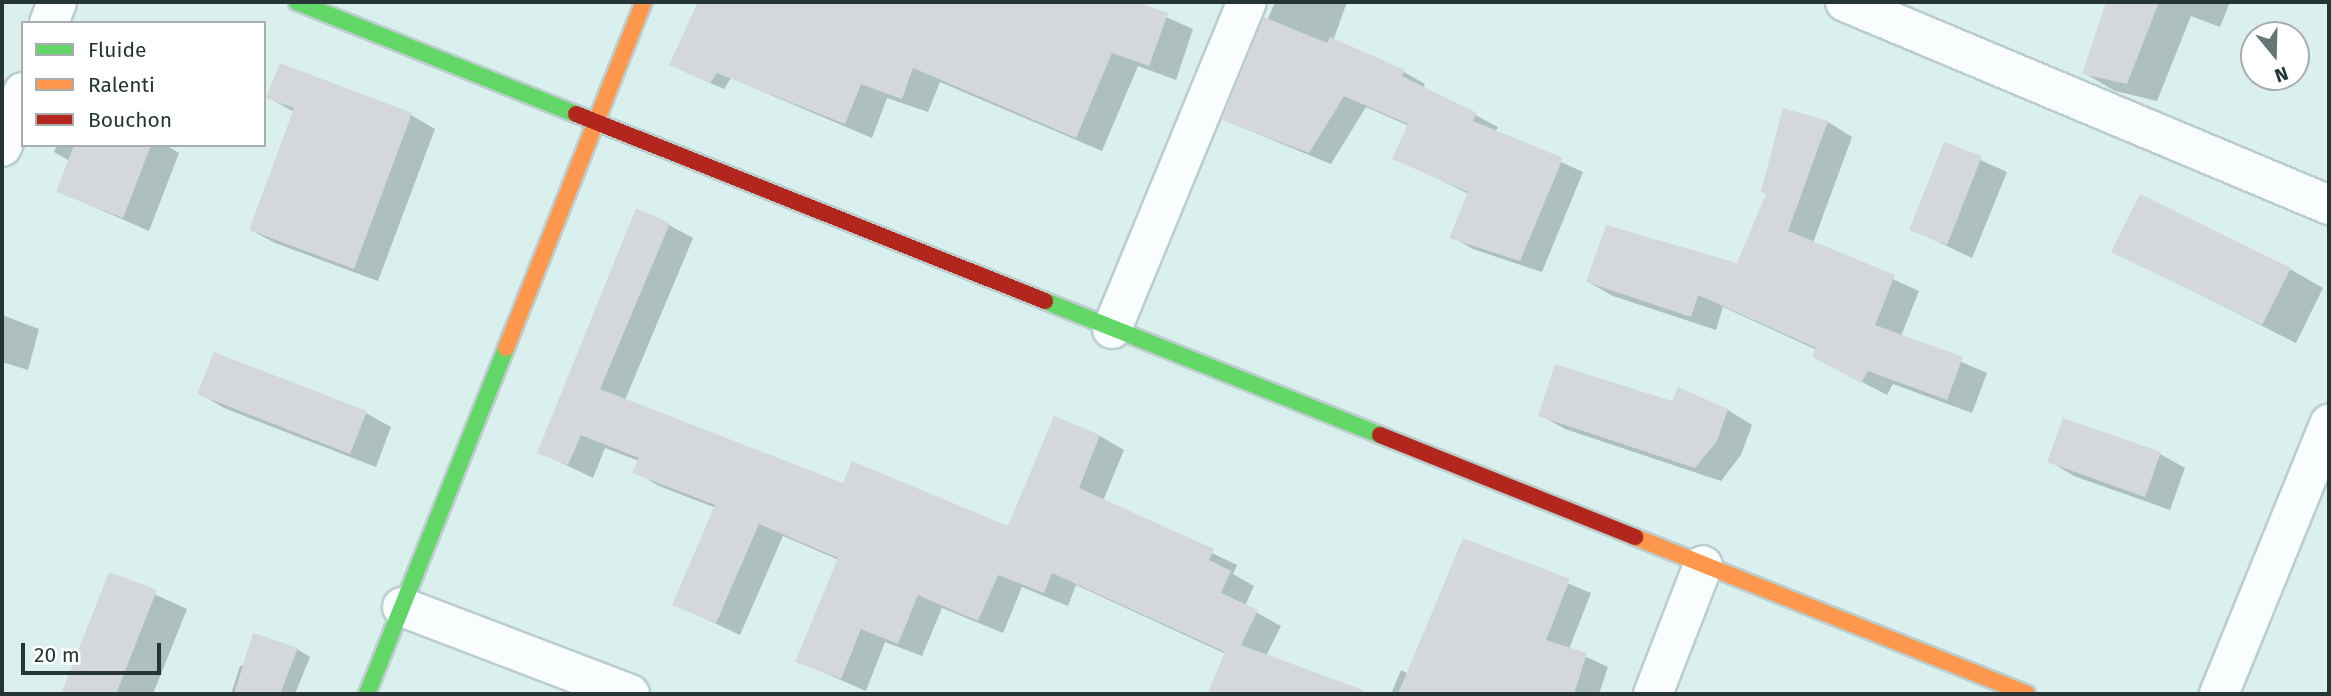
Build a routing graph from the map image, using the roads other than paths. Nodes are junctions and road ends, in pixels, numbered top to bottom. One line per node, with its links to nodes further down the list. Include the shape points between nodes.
1 (58, 2): 7 (street)
2 (297, 2): 9 (street)
3 (644, 2): 9 (street)
4 (1247, 2): 12 (street)
5 (1845, 2): 6 (street)
6 (1907, 13): 11 (street)
7 (51, 21)
8 (21, 97): 10 (street)
9 (597, 120): 12 (street); 15 (street)
10 (2, 147)
11 (2329, 205)
12 (1112, 329): 14 (street)
13 (2329, 424): 20 (street)
14 (1703, 565): 18 (street); 19 (street)
15 (402, 607): 16 (street); 17 (street)
16 (368, 694)
17 (630, 694)
18 (1653, 694)
19 (2027, 694)
20 (2220, 694)

